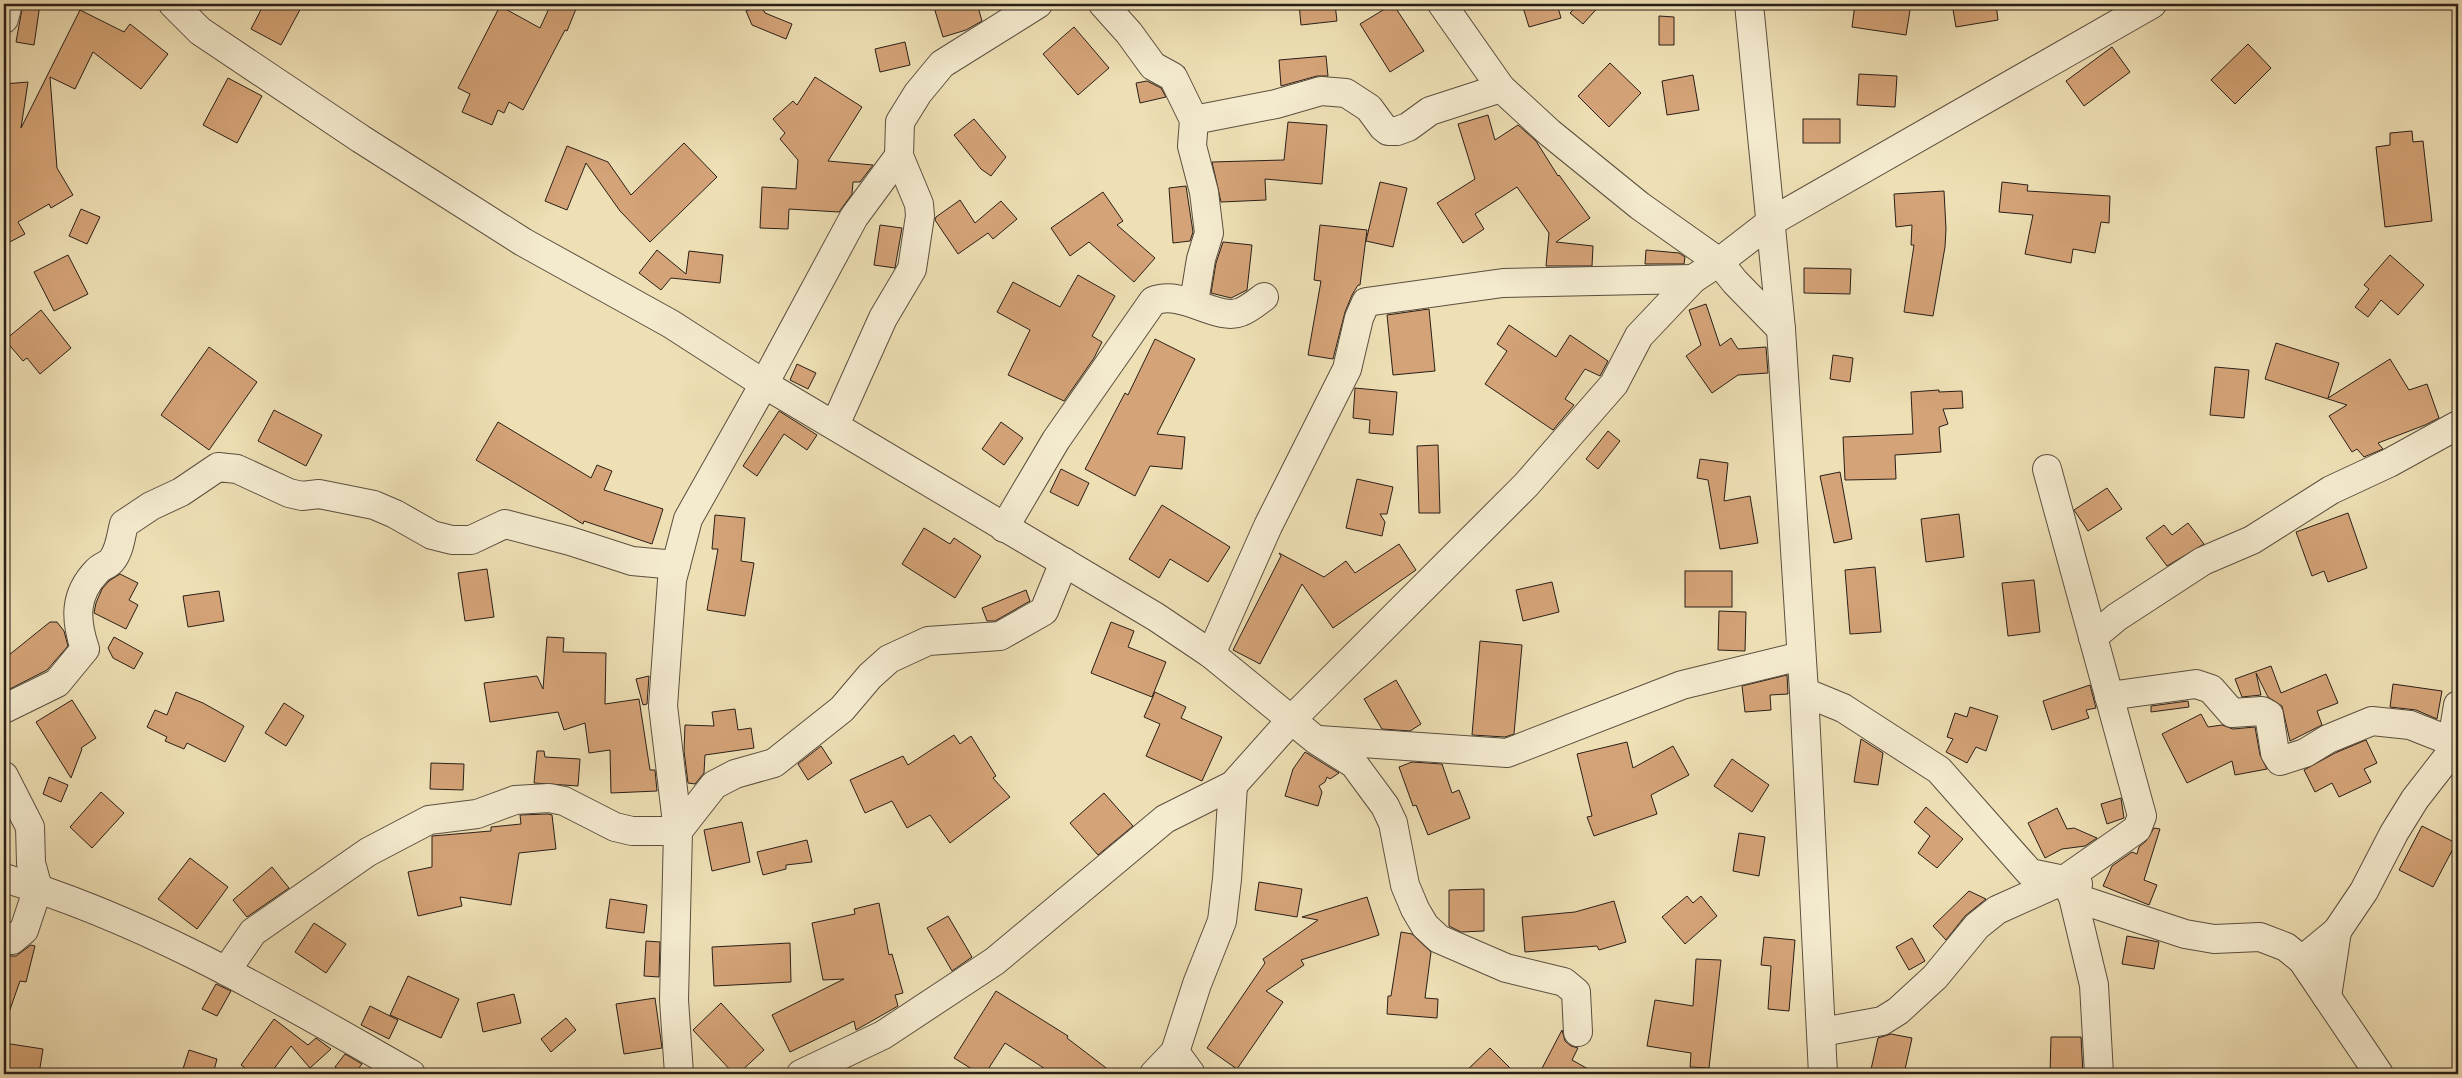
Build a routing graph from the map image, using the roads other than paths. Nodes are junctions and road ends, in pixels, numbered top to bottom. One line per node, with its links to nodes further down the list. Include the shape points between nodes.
1 (8, 4): 8 (street)
2 (172, 4): 18 (street, via 200,31 361,139 524,242 671,324)
3 (1038, 4): 11 (street, via 942,64 918,92 900,122)
4 (1103, 4): 10 (street, via 1130,33 1153,66 1173,78)
5 (1442, 4): 9 (street)
6 (1749, 4): 12 (street)
7 (2152, 4): 12 (street)
8 (4, 19)
9 (1501, 88): 10 (street, via 1430,111 1397,132 1388,131 1369,108 1346,93 1321,91 1276,104); 13 (street, via 1550,133 1640,206)
10 (1194, 120): 16 (street, via 1192,146 1204,192 1209,233)
11 (899, 156): 18 (street, via 854,217); 20 (street, via 919,204 912,269 882,318)
12 (1772, 221): 13 (street); 17 (street)
13 (1719, 262): 14 (street); 17 (street)
14 (1693, 279): 26 (street, via 1503,283 1366,302 1347,369 1268,526); 32 (street, via 1639,336 1614,384 1526,485)
15 (1264, 297): 16 (street, via 1240,313 1225,315)
16 (1194, 302): 22 (street, via 1162,297 1152,301 1056,440)
17 (1781, 330): 27 (street)
18 (764, 384): 20 (street); 24 (street, via 688,519)
19 (2458, 425): 25 (street, via 2389,464 2331,490 2252,540 2203,561)
20 (835, 426): 22 (street)
21 (2047, 469): 25 (street)
22 (1004, 528): 23 (street)
23 (1064, 562): 26 (street); 37 (street, via 1044,611 1000,636 928,641 889,659 842,709 774,764 735,774 714,785)
24 (676, 565): 31 (street, via 632,561 570,540 505,524 471,540 452,540 432,535 374,504 319,494 302,496 289,493 237,468 218,467 124,524 112,561 97,571 78,601 78,630 85,649 57,683); 37 (street, via 672,580 663,706)
25 (2093, 637): 29 (street)
26 (1211, 654): 32 (street)
27 (1801, 656): 28 (street); 33 (street, via 1682,685 1507,753)
28 (1804, 692): 40 (street, via 1843,708 1939,770 2030,873); 47 (street)
29 (2109, 696): 34 (street, via 2196,684 2210,689 2232,713 2262,712 2269,715 2275,753 2280,762 2372,721 2410,725); 40 (street, via 2142,816 2141,823 2137,830 2086,865)
30 (2458, 705): 34 (street)
31 (4, 709)
32 (1292, 719): 33 (street); 36 (street)
33 (1316, 740): 46 (street, via 1354,764 1385,806 1393,823 1405,885 1425,926 1439,939 1506,968 1564,982 1576,992)
34 (2453, 742): 41 (street, via 2450,754 2415,798 2364,891)
35 (4, 776): 39 (street, via 30,827 32,863)
36 (1233, 785): 48 (street, via 1222,921); 51 (street, via 1165,819 995,961 883,1035)
37 (678, 831): 44 (street, via 632,831 550,798 515,800 477,814 429,820 368,852 253,932); 50 (street, via 674,1000)
38 (4, 878): 39 (street)
39 (38, 888): 42 (street, via 24,930 12,940); 44 (street, via 125,922)
40 (2068, 889): 43 (street, via 2185,934 2214,939 2260,937 2286,947); 47 (street, via 1998,910 1977,926 1935,977 1898,1011 1882,1021); 55 (street, via 2094,985)
41 (2337, 931): 43 (street); 45 (street)
42 (4, 940)
43 (2302, 960): 45 (street)
44 (226, 972): 49 (street)
45 (2327, 997): 56 (street)
46 (1578, 1032)
47 (1822, 1032): 54 (street)
48 (1175, 1052): 52 (street); 53 (street)
49 (411, 1074)
50 (679, 1074)
51 (801, 1074)
52 (1154, 1074)
53 (1190, 1074)
54 (1823, 1074)
55 (2099, 1074)
56 (2379, 1074)

